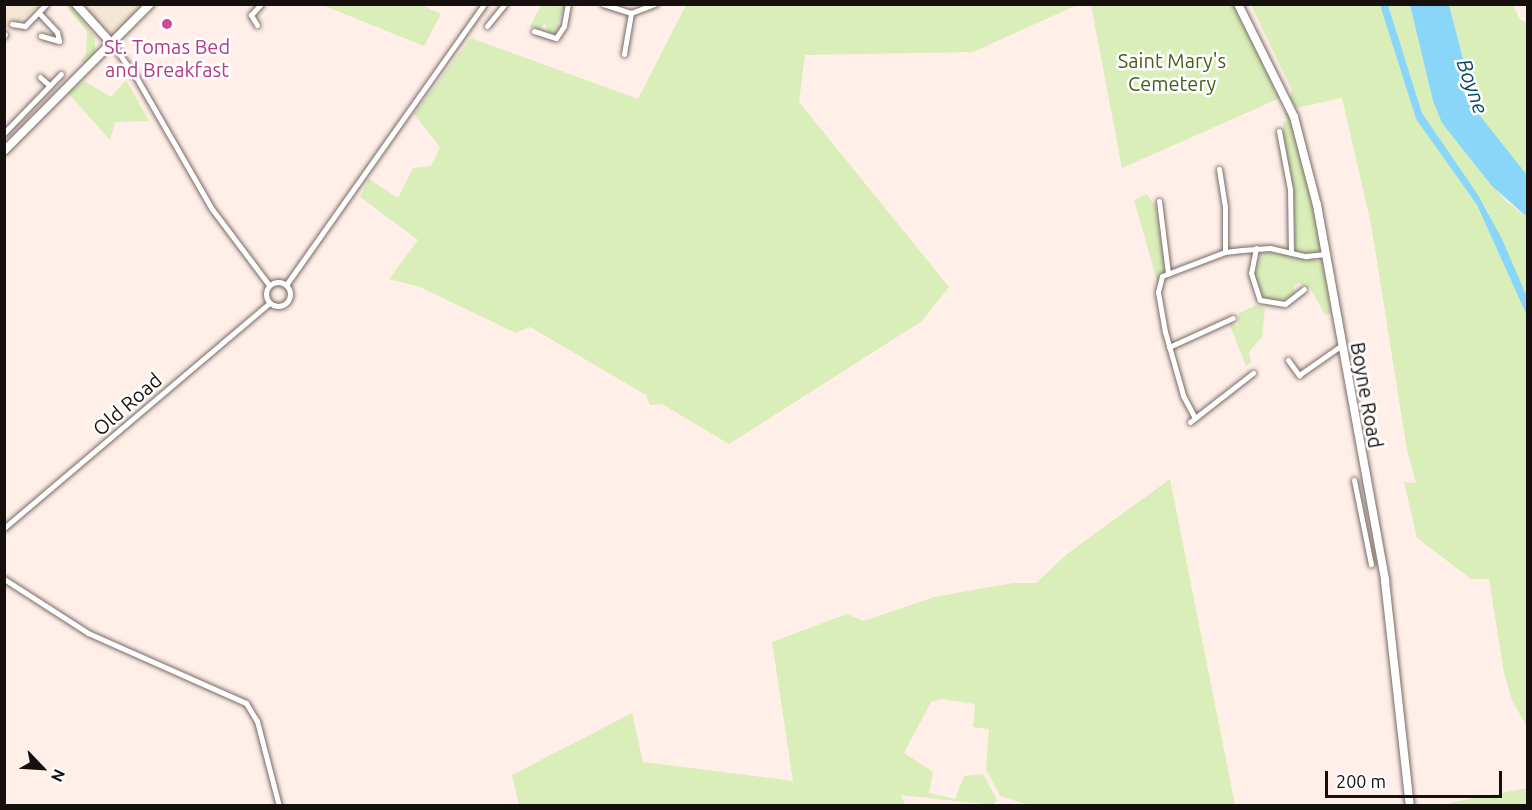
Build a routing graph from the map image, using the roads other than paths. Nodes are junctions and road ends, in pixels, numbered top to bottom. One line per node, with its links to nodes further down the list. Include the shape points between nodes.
1 (46, 4): 12 (street)
2 (76, 4): 18 (street)
3 (150, 4): 18 (street)
4 (261, 4): 14 (street, via 251,15)
5 (484, 4): 34 (street)
6 (505, 4): 15 (street)
7 (568, 4): 16 (street, via 564,26 556,38)
8 (603, 4): 11 (street)
9 (655, 4): 11 (street)
10 (1238, 4): 31 (street, Boyne Road, via 1294,117 1311,174)
11 (631, 13): 19 (street)
12 (39, 14): 13 (street, via 25,26); 17 (street, via 57,32 59,41)
13 (12, 24)
14 (256, 25)
15 (487, 26)
16 (534, 31)
17 (41, 36)
18 (112, 44): 25 (street); 33 (street, via 136,77 212,209)
19 (624, 54)
20 (61, 74): 22 (street)
21 (40, 77): 22 (street)
22 (50, 86): 24 (street)
23 (1279, 131): 30 (street, via 1290,189)
24 (4, 133)
25 (4, 151)
26 (1219, 169): 29 (street, via 1225,206)
27 (1159, 201): 32 (street)
28 (1256, 248): 29 (street); 30 (street); 35 (street, via 1251,273 1260,300 1285,304)
29 (1225, 252): 32 (street)
30 (1291, 253): 31 (street)
31 (1326, 254): 38 (street, Boyne Road)
32 (1168, 273): 39 (street, via 1157,286)
33 (269, 285): 34 (street); 36 (street)
34 (286, 285): 36 (street, via 290,292 286,303 280,307)
35 (1304, 290)
36 (269, 303): 45 (street, Old Road)
37 (1233, 318): 39 (street)
38 (1342, 345): 40 (street, via 1299,375); 43 (street, Boyne Road)
39 (1169, 347): 41 (street, via 1192,420)
40 (1288, 360)
41 (1253, 373)
42 (1354, 480): 44 (street)
43 (1373, 516): 44 (street); 49 (street, Boyne Road, via 1392,630 1394,686)
44 (1362, 519): 46 (street)
45 (4, 528)
46 (1371, 564)
47 (4, 579): 48 (street, via 88,633 246,704 256,721)
48 (279, 806)
49 (1410, 806)

